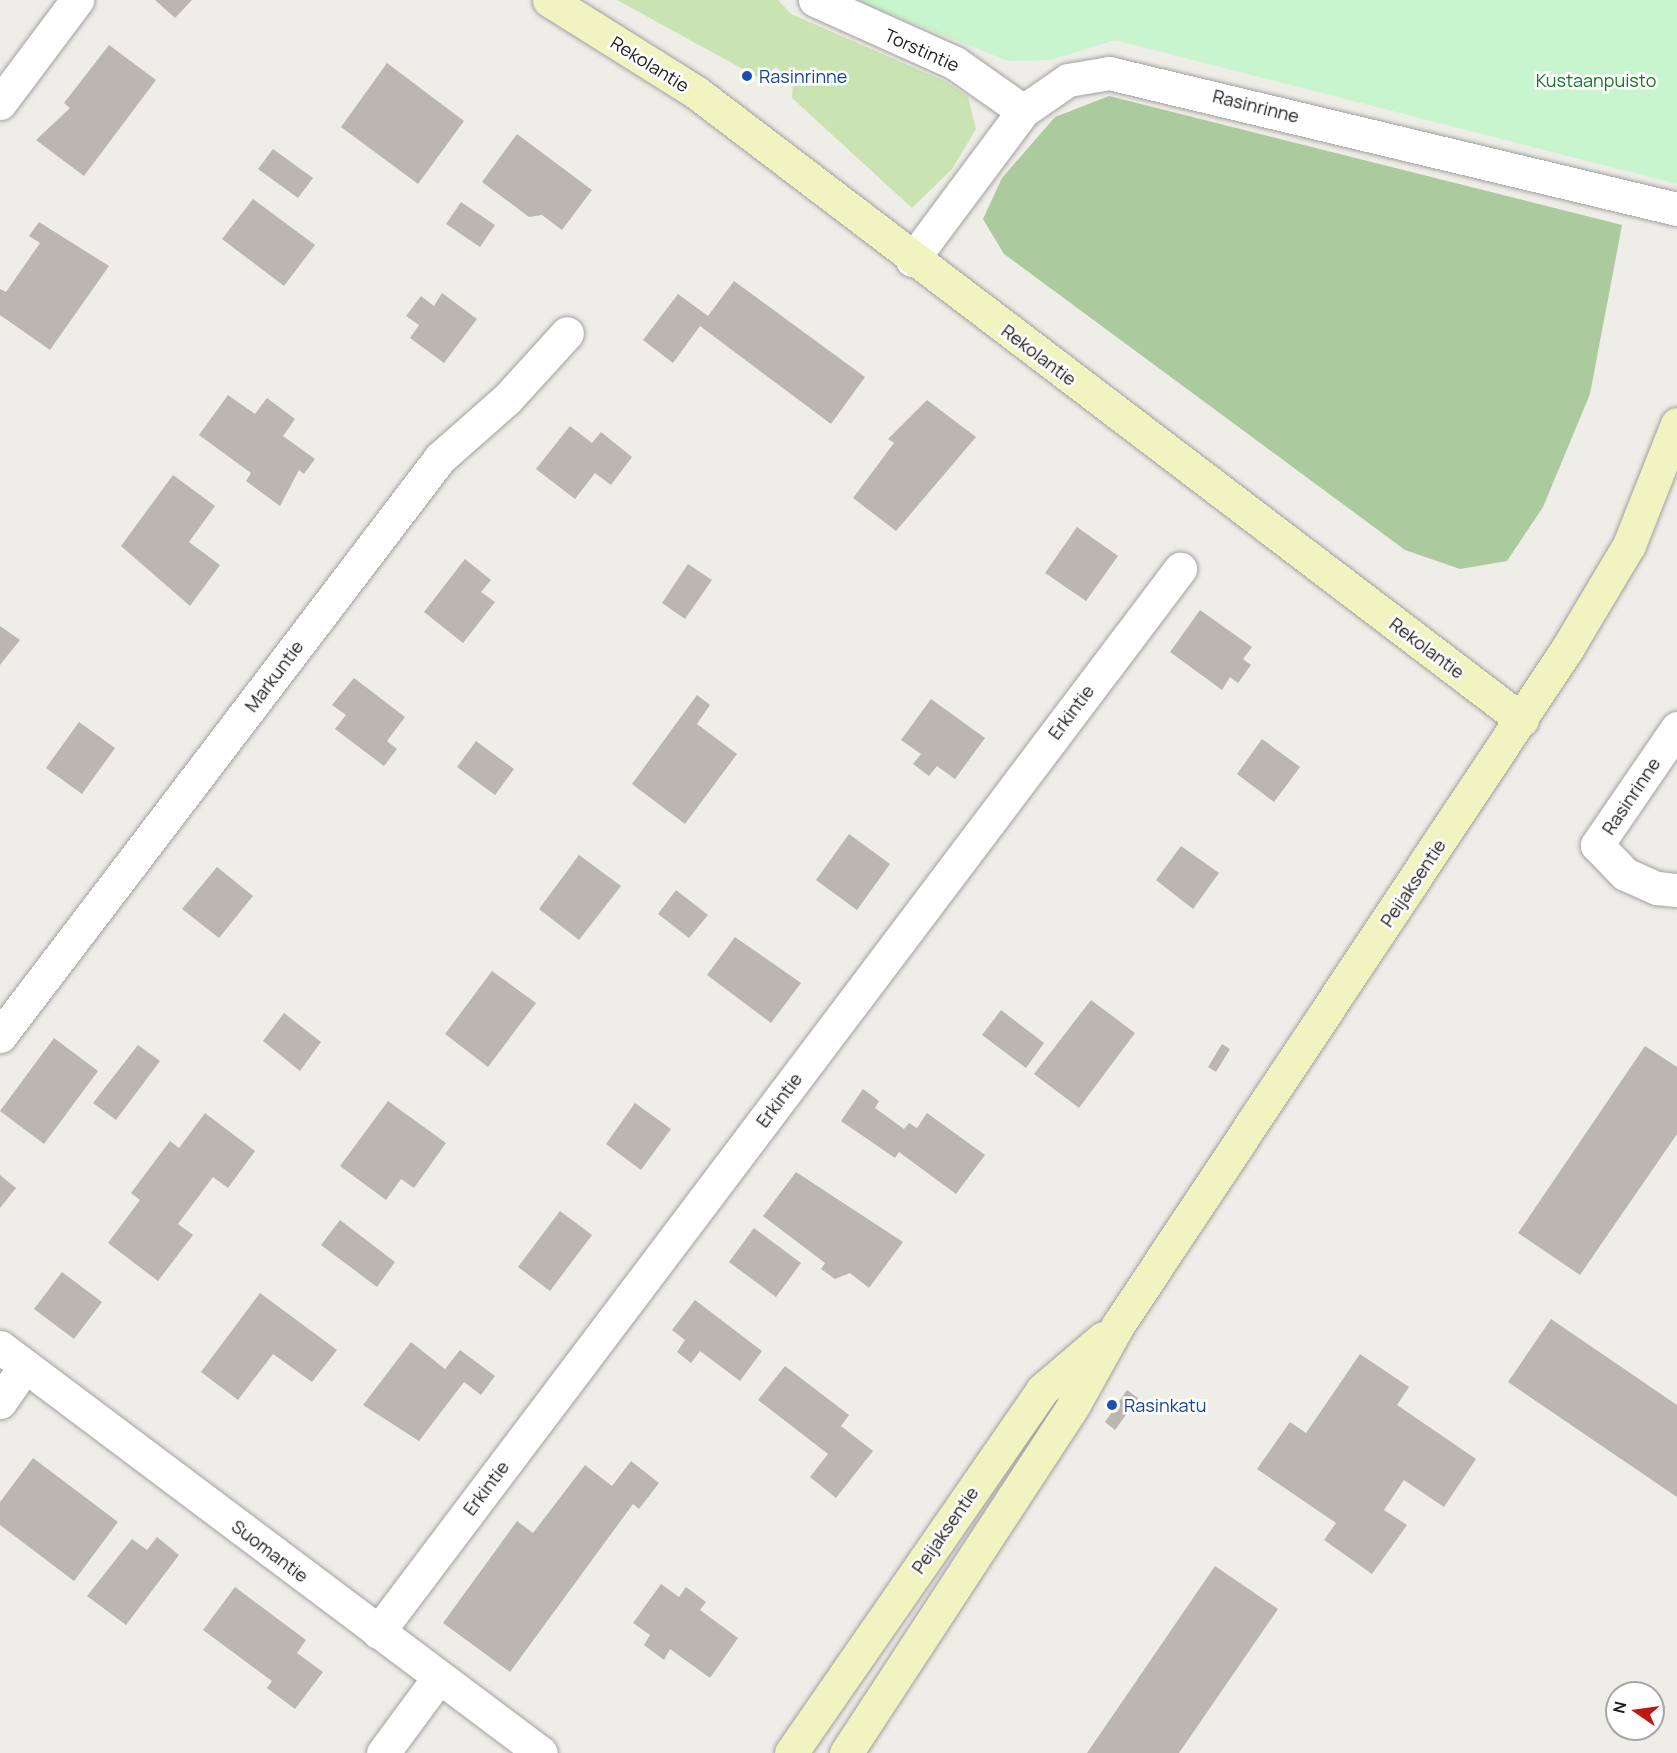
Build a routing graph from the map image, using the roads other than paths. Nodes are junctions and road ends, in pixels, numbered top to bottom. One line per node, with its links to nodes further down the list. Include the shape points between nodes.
1 (76, 0): 4 (street)
2 (549, 0): 7 (main road, Rekolantie, via 697,93)
3 (815, 0): 5 (street, Torstintie, via 955,63)
4 (0, 103)
5 (1023, 111): 6 (street, Rasinrinne, via 1068,80 1109,73); 7 (street, Rasinrinne)
6 (1677, 209)
7 (912, 260): 11 (main road, Rekolantie)
8 (567, 333): 14 (street, Markuntie, via 507,399 440,458)
9 (1677, 424): 11 (main road, Peijaksentie, via 1658,482 1629,545)
10 (1180, 569): 18 (street, Erkintie)
11 (1522, 720): 15 (main road, Peijaksentie)
12 (1677, 728): 13 (street, Rasinrinne, via 1597,845 1625,874 1657,888)
13 (1677, 890)
14 (0, 1036)
15 (1118, 1325): 22 (main road, Peijaksentie, via 1042,1390); 23 (main road, Peijaksentie, via 1073,1406)
16 (13, 1357): 17 (street); 18 (street, Suomantie)
17 (0, 1402)
18 (378, 1632): 19 (street, Suomantie)
19 (439, 1677): 20 (street); 21 (street, Suomantie)
20 (384, 1753)
21 (541, 1753)
22 (791, 1753)
23 (846, 1753)

